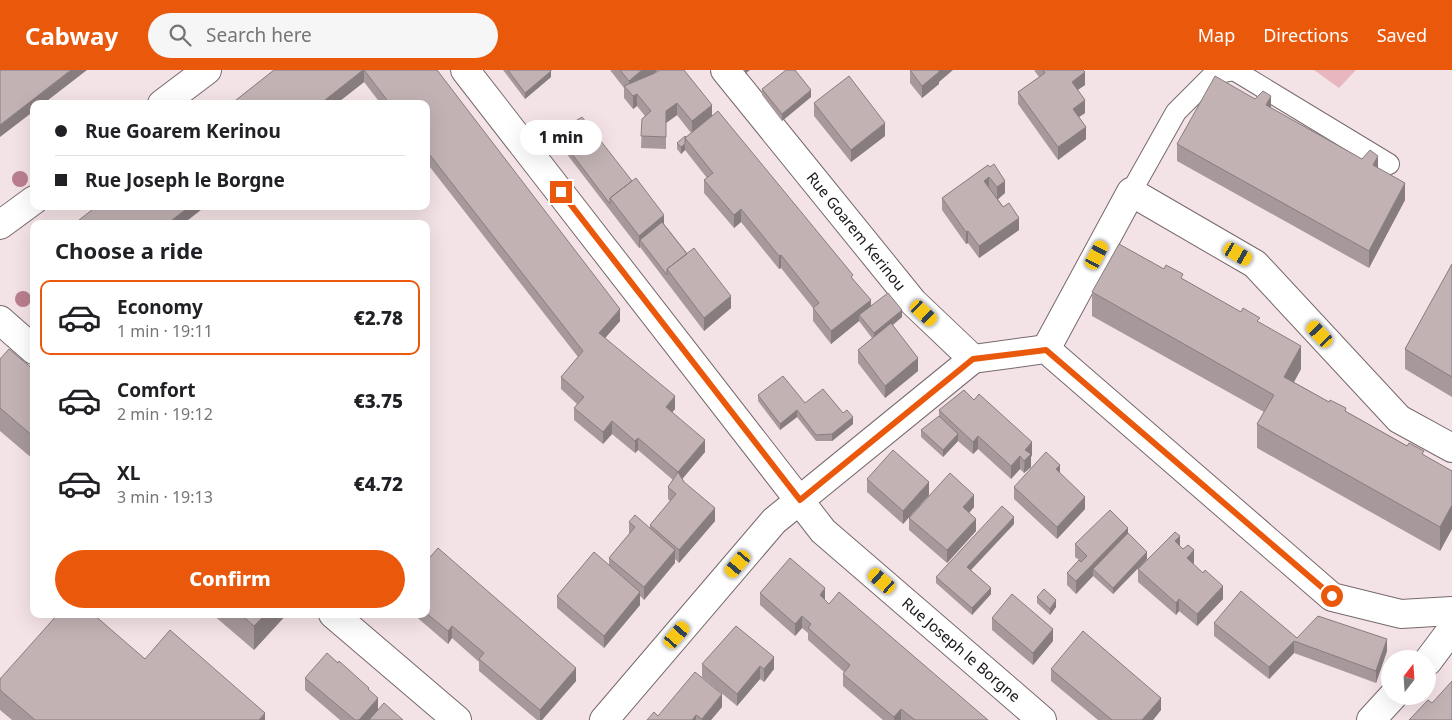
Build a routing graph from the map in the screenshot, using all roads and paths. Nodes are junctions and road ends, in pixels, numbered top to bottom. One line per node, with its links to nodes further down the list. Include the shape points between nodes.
1 (207, 70): 4 (street)
2 (466, 70): 14 (street, Rue Joseph le Borgne)
3 (725, 70): 12 (street, Rue Goarem Kerinou, via 913,302)
4 (167, 100)
5 (1389, 164): 6 (lane, via 1234,70 1214,74 1176,112)
6 (1130, 192): 11 (street); 13 (street, via 1255,264 1399,419)
7 (30, 203): 8 (street)
8 (0, 225)
9 (0, 320): 10 (street)
10 (30, 346)
11 (1046, 350): 12 (street); 15 (street, via 1332,596 1400,614)
12 (973, 359): 14 (street)
13 (1452, 448)
14 (800, 500): 21 (street, via 774,521); 22 (street, Rue Joseph le Borgne, via 823,531)
15 (1452, 611)
16 (338, 618): 20 (street)
17 (1452, 628): 18 (street)
18 (1436, 650)
19 (1385, 705): 23 (street)
20 (457, 720)
21 (604, 720)
22 (1042, 720)
23 (1371, 720)

